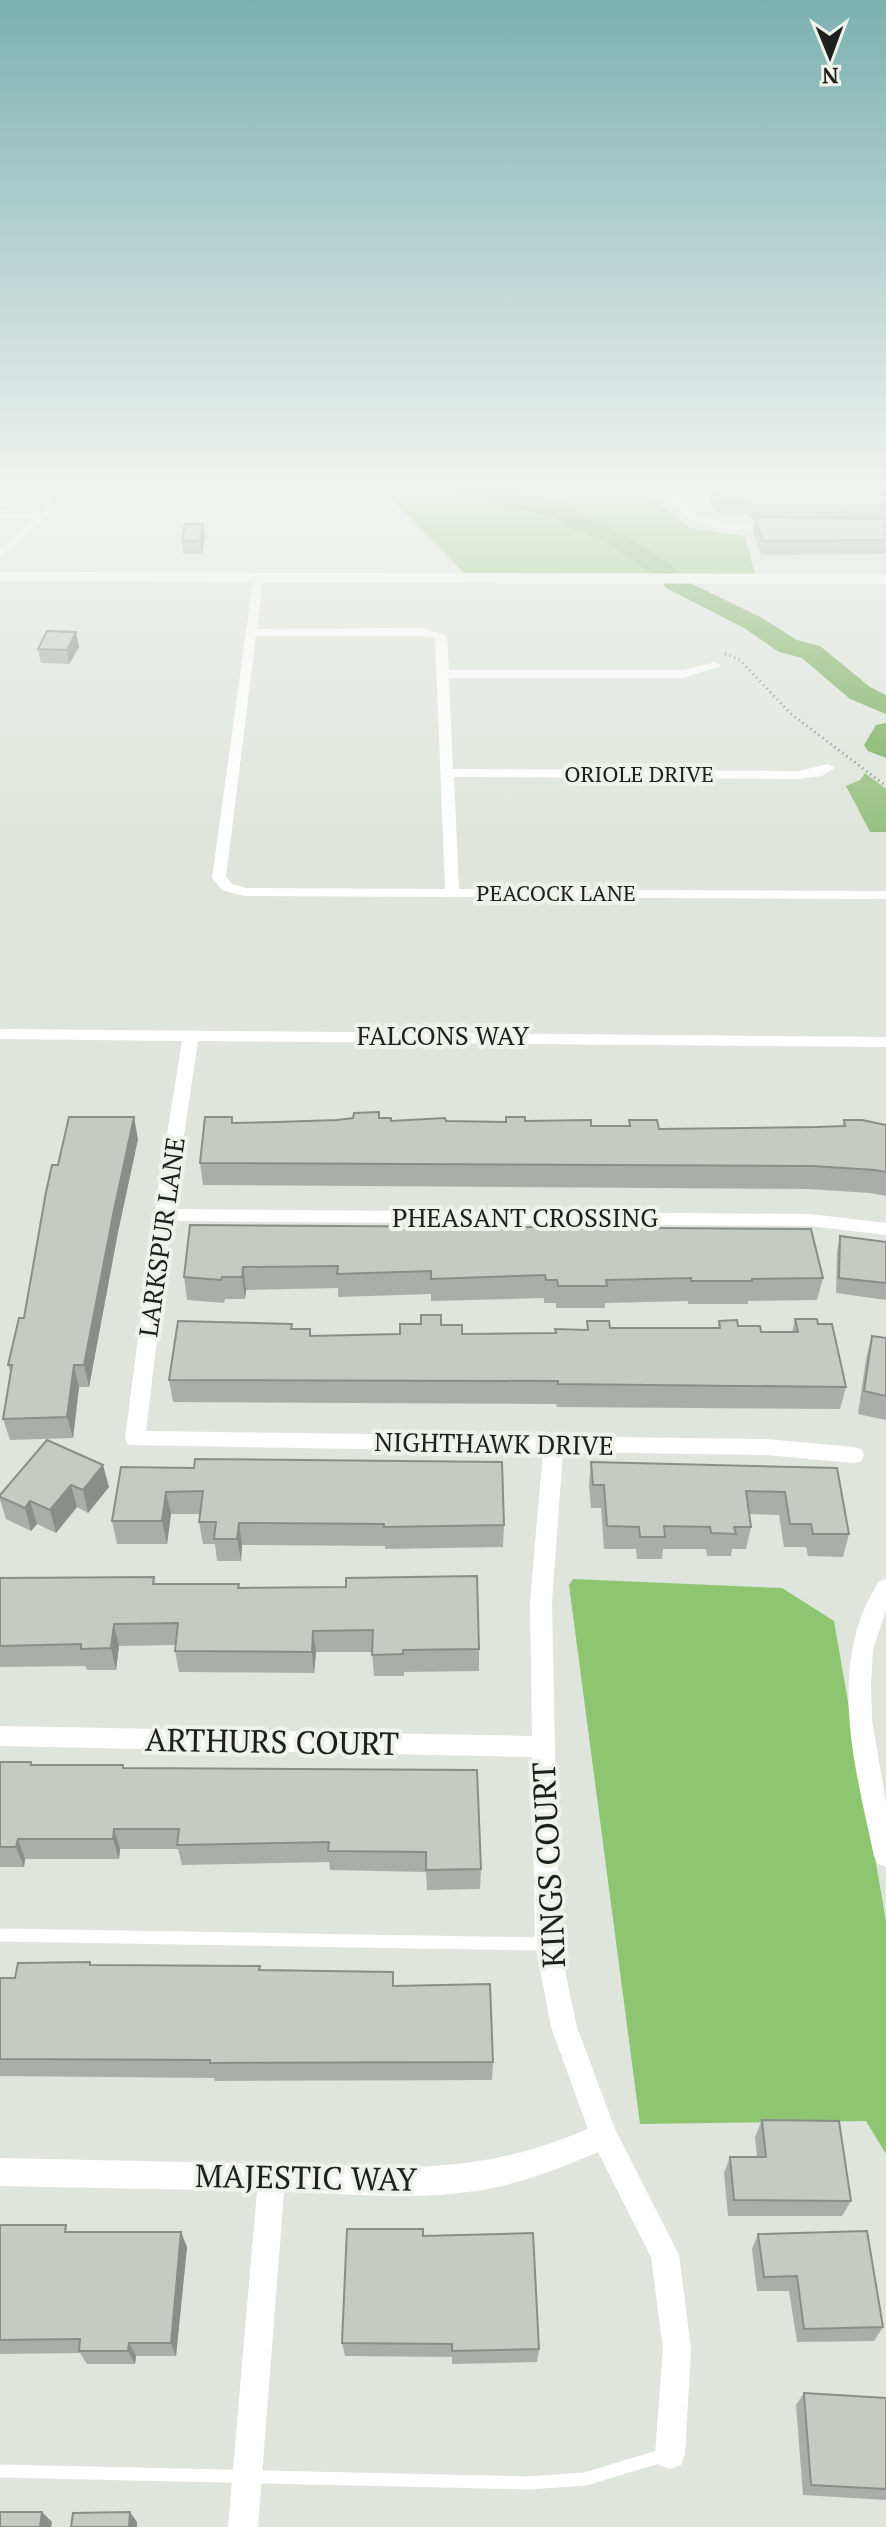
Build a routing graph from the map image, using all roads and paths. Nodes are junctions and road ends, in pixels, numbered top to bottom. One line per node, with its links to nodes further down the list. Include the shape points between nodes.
1 (255, 601): 2 (street)
2 (251, 633): 4 (street, via 437,634 443,639); 8 (street, PEACOCK LANE, via 219,878 244,892)
3 (716, 660): 4 (street, via 683,674); 7 (path, via 740,660 790,713)
4 (444, 674): 6 (street)
5 (828, 768): 6 (street, ORIOLE DRIVE, via 799,775)
6 (448, 773): 8 (street)
7 (886, 786)
8 (452, 893): 9 (street, PEACOCK LANE)
9 (886, 895)
10 (0, 1034): 11 (street, FALCONS WAY)
11 (191, 1035): 12 (street, FALCONS WAY); 13 (street, LARKSPUR LANE)
12 (886, 1042)
13 (163, 1215): 14 (street, PHEASANT CROSSING, via 810,1220); 15 (street, LARKSPUR LANE)
14 (886, 1229)
15 (135, 1439): 16 (street, NIGHTHAWK DRIVE)
16 (554, 1444): 17 (street, NIGHTHAWK DRIVE, via 766,1447); 20 (street, KINGS COURT, via 541,1602)
17 (854, 1455)
18 (886, 1588): 21 (street, via 874,1606 857,1679)
19 (0, 1736): 20 (street, ARTHURS COURT)
20 (544, 1747): 23 (street, KINGS COURT)
21 (886, 1856)
22 (0, 1935): 23 (lane)
23 (547, 1943): 24 (street, KINGS COURT, via 564,2027)
24 (604, 2136): 26 (street, MAJESTIC WAY, via 536,2164 474,2178); 27 (street, KINGS COURT, via 665,2255 677,2349)
25 (0, 2172): 26 (street, MAJESTIC WAY)
26 (272, 2178): 29 (street)
27 (670, 2454): 29 (lane, via 585,2479 528,2483)
28 (0, 2471): 29 (lane)
29 (247, 2477): 30 (street)
30 (243, 2527)

